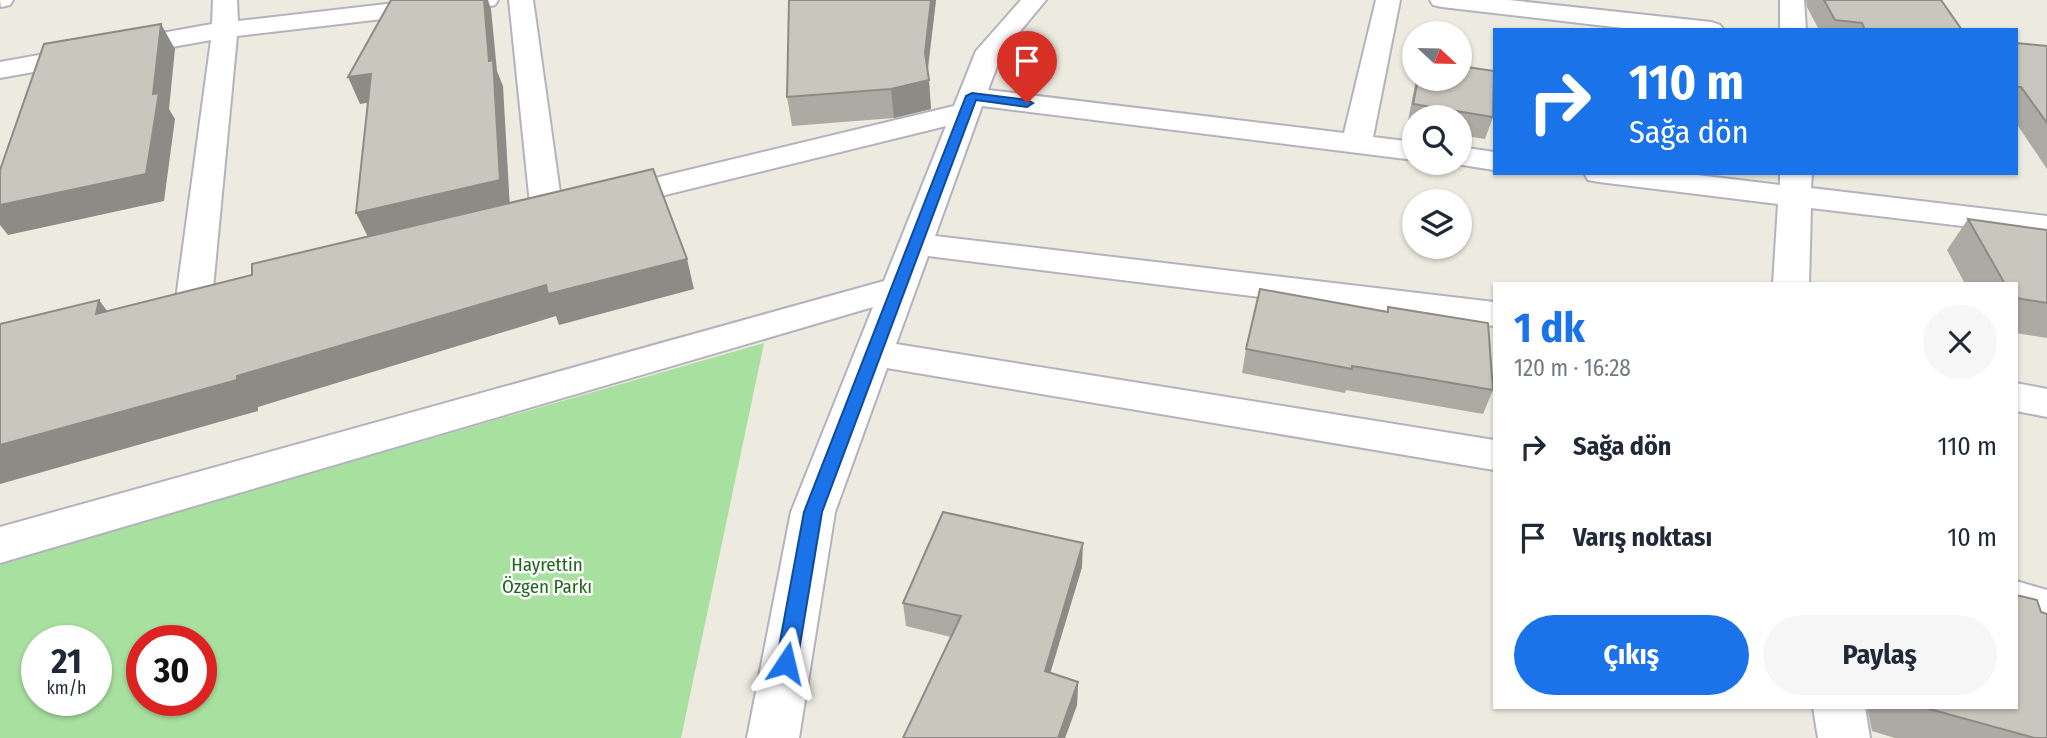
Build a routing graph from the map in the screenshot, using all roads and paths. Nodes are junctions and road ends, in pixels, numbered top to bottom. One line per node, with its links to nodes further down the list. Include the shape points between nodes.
1 (225, 0): 10 (street)
2 (486, 0): 10 (street)
3 (521, 0): 12 (street, via 534,217)
4 (1034, 0): 12 (street, via 989,51)
5 (1388, 0): 13 (street)
6 (1442, 0): 8 (street)
7 (1792, 0): 9 (street)
8 (1693, 28)
9 (1793, 28)
10 (225, 30): 11 (street); 23 (street)
11 (0, 70)
12 (969, 104): 13 (street); 20 (street)
13 (1356, 144): 14 (street)
14 (1402, 150)
15 (1472, 158): 16 (street)
16 (1493, 161)
17 (1633, 175): 18 (street)
18 (1796, 185): 19 (street); 21 (street)
19 (2047, 226)
20 (916, 244): 22 (street); 24 (street)
21 (1791, 282)
22 (899, 288): 25 (street); 29 (street)
23 (195, 299)
24 (1493, 314)
25 (874, 353): 28 (street); 33 (street, via 813,512)
26 (2018, 397): 27 (street)
27 (2047, 403)
28 (1493, 455)
29 (0, 545)
30 (2018, 602): 31 (street)
31 (2047, 610)
32 (1839, 709): 34 (street)
33 (773, 738)
34 (1844, 738)

